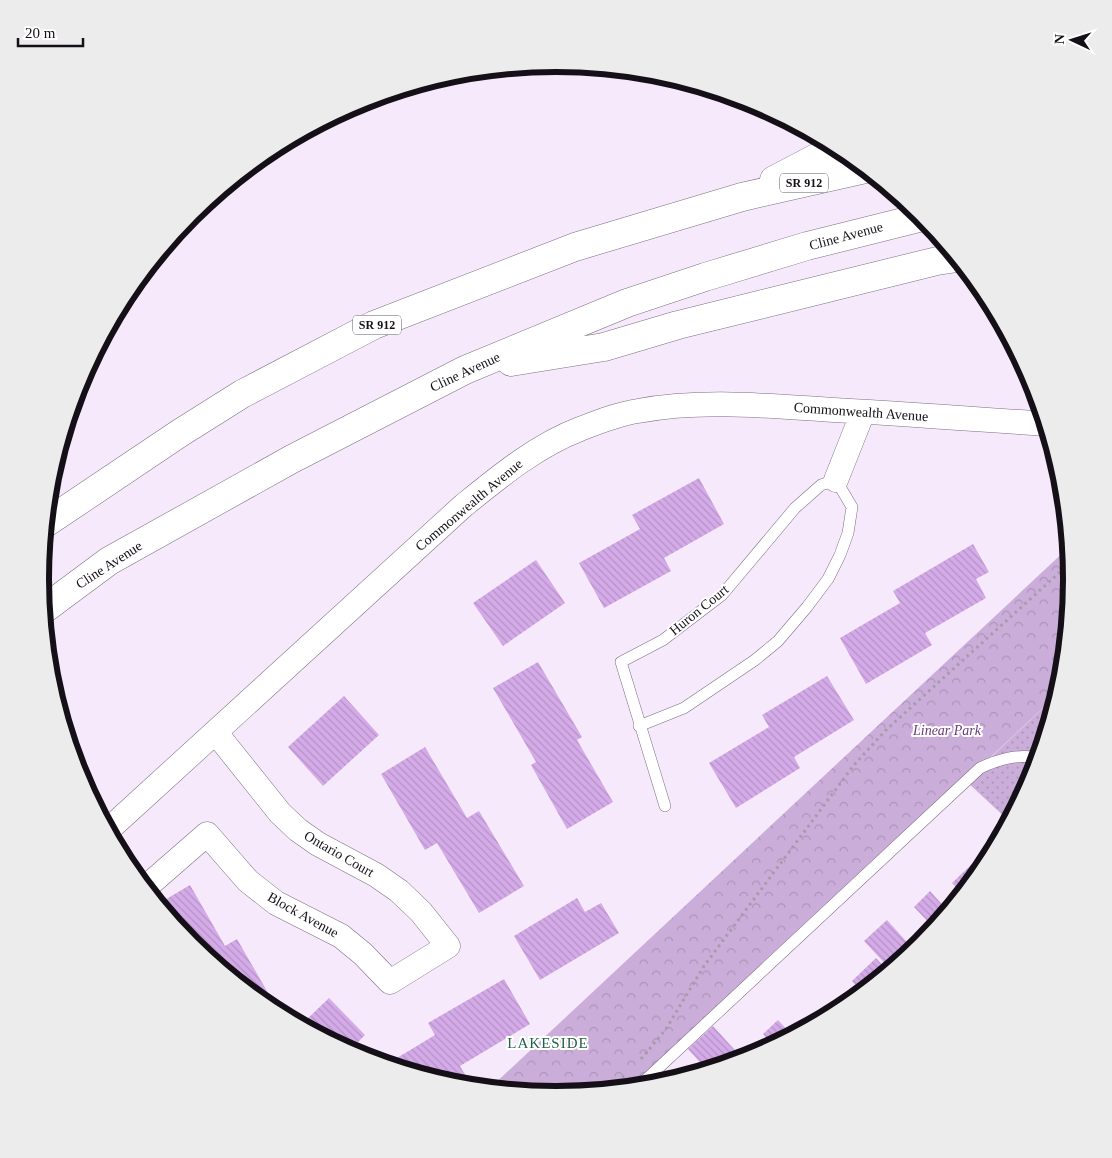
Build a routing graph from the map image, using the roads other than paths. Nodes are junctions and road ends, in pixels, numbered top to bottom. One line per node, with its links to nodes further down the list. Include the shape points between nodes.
1 (829, 151): 3 (highway)
2 (857, 171): 3 (highway, SR 912)
3 (742, 197): 10 (highway, SR 912, via 575,247 374,326 242,394)
4 (914, 219): 6 (highway, Cline Avenue, via 807,246 627,303)
5 (949, 259): 6 (highway, via 678,325 604,347)
6 (465, 370): 11 (highway, Cline Avenue, via 292,459 109,561)
7 (863, 412): 8 (street, Commonwealth Avenue); 9 (street); 13 (street, Commonwealth Avenue, via 722,404 677,406 636,411 557,439 513,467 464,506)
8 (1038, 423)
9 (836, 480): 12 (lane, via 852,507 848,533 828,579 807,608 778,641 755,660 684,708); 12 (lane, Huron Court, via 821,485 795,508 722,595 663,640 621,662)
10 (52, 519)
11 (50, 605)
12 (639, 726): 15 (lane, Huron Court)
13 (216, 733): 16 (street, Commonwealth Avenue); 18 (street, Ontario Court, via 280,813 298,830 399,892 421,912)
14 (1031, 757): 19 (lane, via 998,759 980,768)
15 (665, 806)
16 (113, 826)
17 (151, 884): 18 (street, Block Avenue, via 207,834 248,881 276,903 342,936 390,982)
18 (448, 946)
19 (648, 1078)

